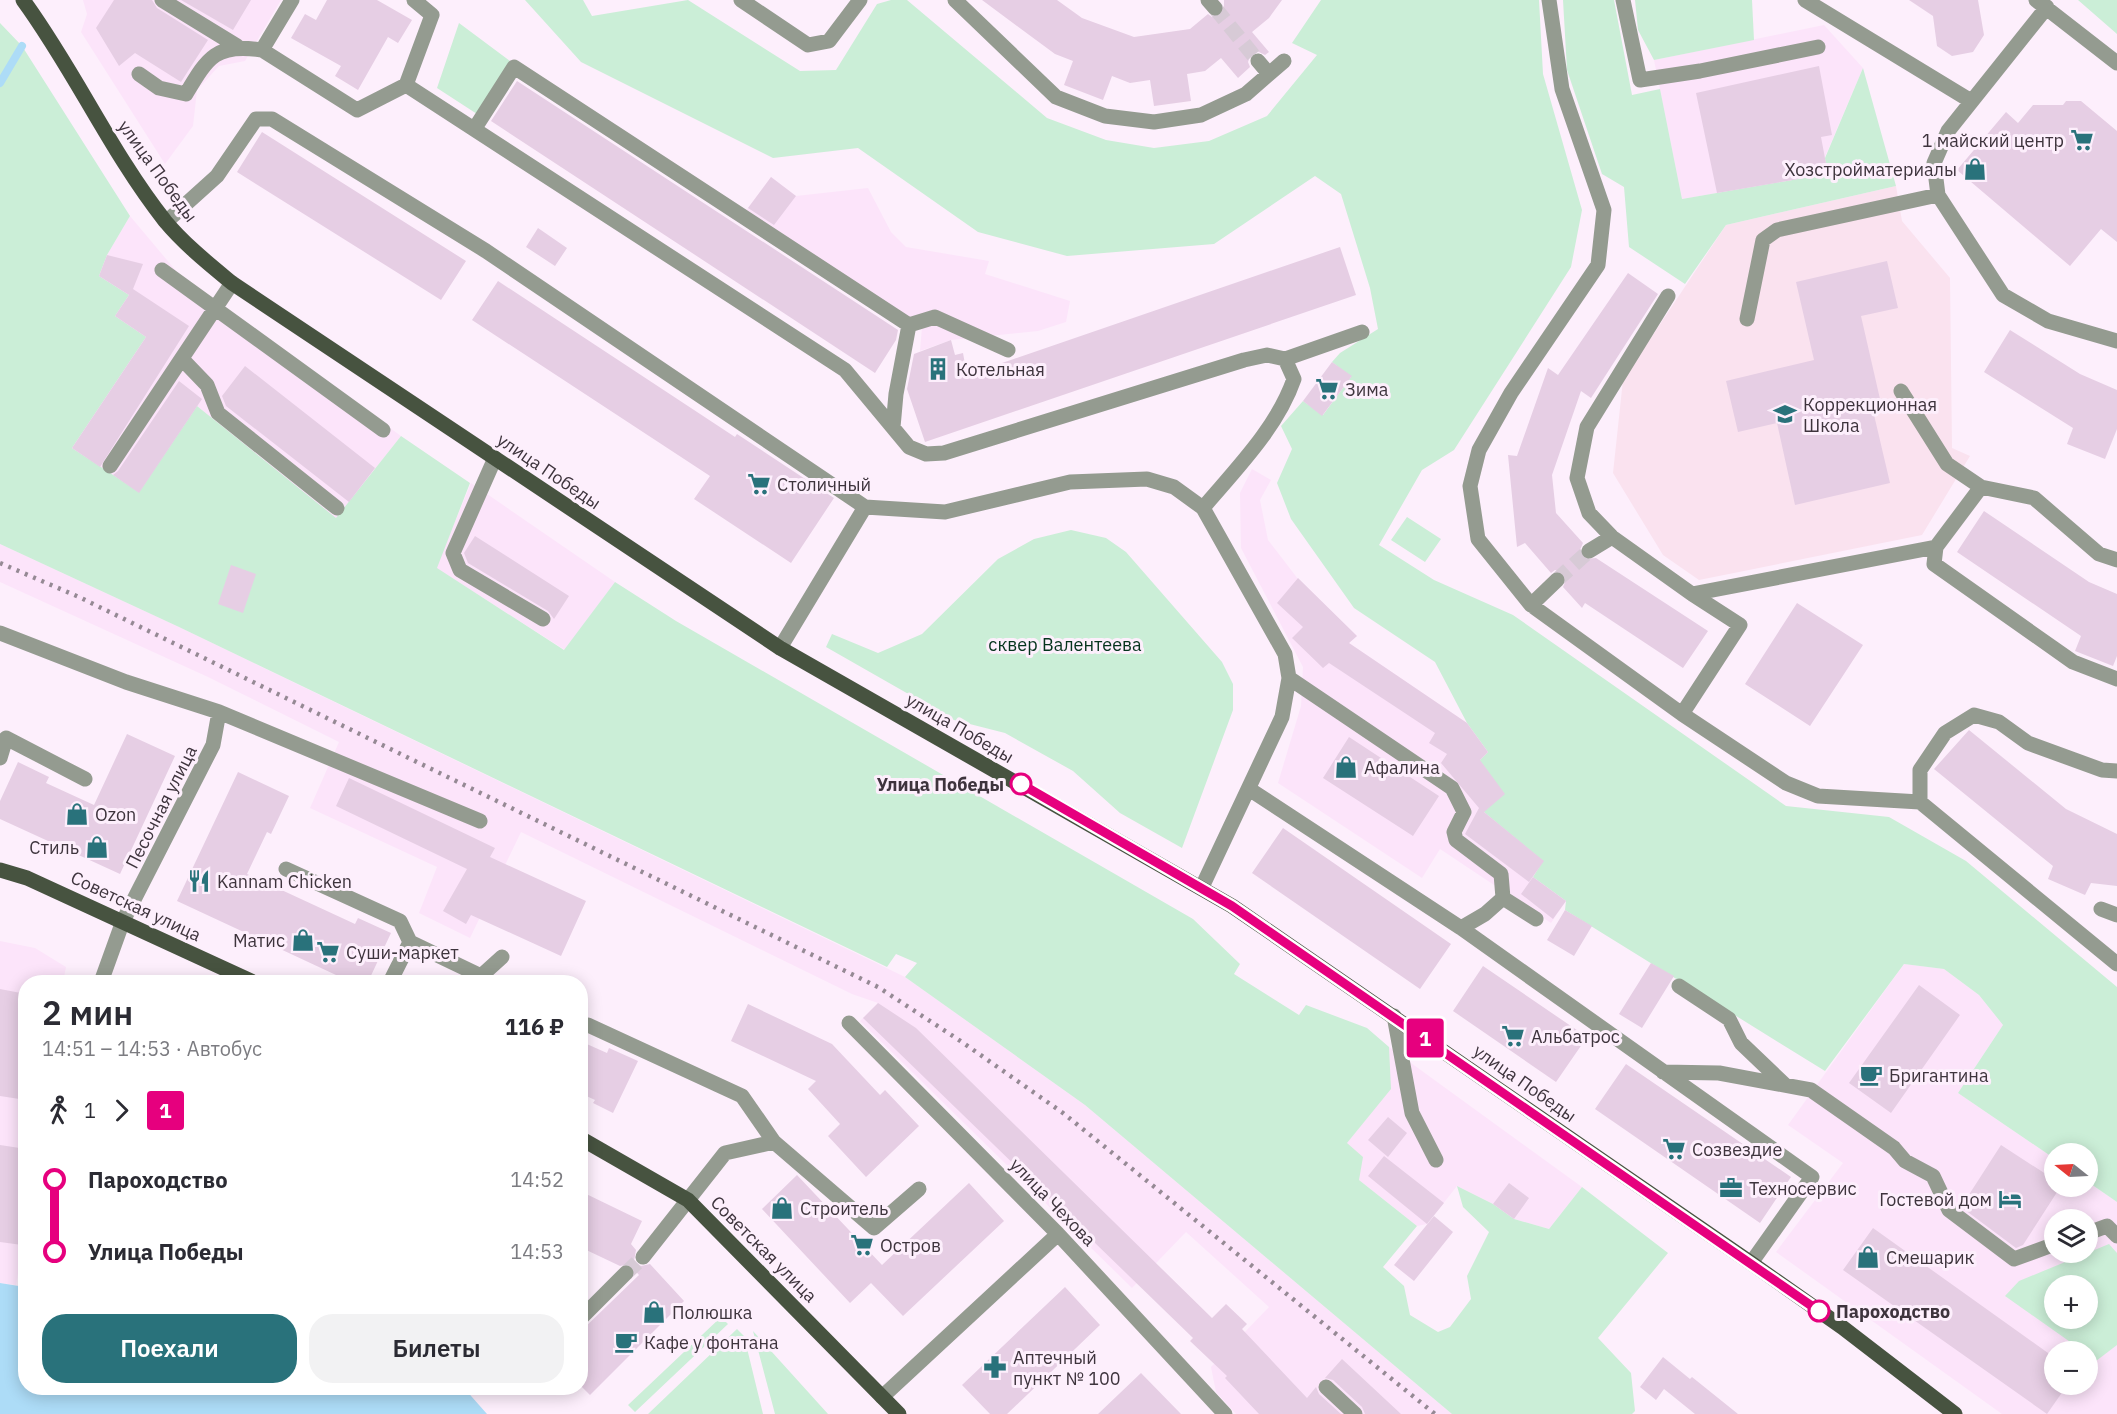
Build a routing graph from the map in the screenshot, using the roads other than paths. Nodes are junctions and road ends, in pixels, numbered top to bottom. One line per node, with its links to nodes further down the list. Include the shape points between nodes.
1 (23, 0): 24 (main road, улица Победы, via 55,43 114,149)
2 (162, 0): 12 (street)
3 (292, 0): 14 (street)
4 (414, 0): 20 (street, via 432,15)
5 (741, 0): 6 (street, via 808,45 829,41)
6 (860, 0)
7 (955, 0): 19 (street, via 1056,97 1105,116 1154,122 1201,115 1246,93)
8 (1549, 0): 51 (street, via 1562,89 1604,210 1599,265 1511,393 1479,450 1470,486 1478,540)
9 (1623, 0): 13 (street, via 1640,80)
10 (1805, 0): 21 (street)
11 (2042, 4): 17 (street); 21 (street)
12 (237, 46): 14 (street); 18 (street, via 207,59 186,94 159,88)
13 (1818, 47)
14 (262, 50): 20 (street, via 357,110)
15 (1258, 61): 19 (street)
16 (1284, 61): 19 (street)
17 (2117, 63)
18 (139, 74)
19 (1269, 74)
20 (406, 85): 22 (street)
21 (1971, 101): 23 (street, via 1948,131 1934,163)
22 (475, 128): 30 (street, via 514,67); 37 (street, via 845,370)
23 (1938, 195): 29 (street, via 1777,230 1763,240); 32 (street, via 2003,295 2048,321)
24 (166, 222): 26 (main road, улица Победы); 42 (street, via 217,176 256,119 272,119 486,251)
25 (162, 270): 28 (street)
26 (232, 284): 28 (street); 39 (main road, улица Победы)
27 (1668, 296): 45 (street, via 1587,427 1577,478 1589,513)
28 (216, 309): 34 (street); 38 (street)
29 (1747, 319)
30 (909, 325): 33 (street, via 935,317); 37 (street)
31 (1362, 332): 35 (street)
32 (2117, 340)
33 (1008, 350)
34 (183, 359): 40 (street); 43 (street, via 207,385 218,413)
35 (1285, 359): 37 (street, via 1267,355 1244,360 944,453 926,454 909,447); 44 (street, via 1294,379 1286,402)
36 (1901, 391): 41 (street, via 1947,465)
37 (893, 427)
38 (383, 430)
39 (495, 458): 52 (street, via 453,553 460,570); 54 (main road, улица Победы)
40 (110, 466)
41 (1981, 487): 46 (street); 48 (street, via 2034,498 2099,554)
42 (865, 507): 44 (street, via 945,512 1070,482 1148,479 1174,487); 54 (street)
43 (337, 508)
44 (1203, 508): 55 (street, via 1285,654)
45 (1612, 537): 47 (street); 50 (street)
46 (1936, 547): 50 (street); 56 (street, via 1934,564 2073,662)
47 (1589, 551)
48 (2117, 560)
49 (1557, 580): 51 (street)
50 (1692, 594): 58 (street, via 1740,625)
51 (1531, 605): 58 (street)
52 (543, 619)
53 (0, 633): 57 (street, via 126,682)
54 (780, 648): 68 (main road, улица Победы)
55 (1289, 678): 63 (street, via 1282,717); 69 (street, via 1452,788 1464,812 1454,832 1456,840 1501,874)
56 (2117, 679)
57 (219, 712): 65 (street); 73 (street, Песочная улица, via 213,745)
58 (1682, 714): 64 (street, via 1786,783 1818,796)
59 (3, 737): 60 (street); 62 (street)
60 (0, 758)
61 (2117, 771): 64 (street, via 2102,770 2028,743 1999,722 1974,715 1945,733 1920,770)
62 (85, 778)
63 (1249, 789): 68 (street); 74 (street)
64 (1920, 802): 77 (street)
65 (480, 821)
66 (286, 869): 75 (street, via 400,921)
67 (0, 870): 73 (main road, Советская улица)
68 (1202, 887): 84 (main road, улица Победы)
69 (1503, 898): 72 (street); 74 (street)
70 (2101, 909): 71 (street)
71 (2117, 915)
72 (1536, 919)
73 (123, 921): 78 (street, Песочная улица); 79 (main road, Советская улица)
74 (1461, 928): 87 (street)
75 (410, 942): 80 (street); 81 (street)
76 (502, 957): 82 (street)
77 (2117, 964)
78 (104, 975)
79 (238, 975)
80 (394, 975)
81 (479, 975)
82 (482, 975)
83 (1679, 986): 88 (street, via 1729,1019 1741,1043)
84 (1394, 1016): 91 (street, via 1412,1113); 99 (main road, улица Победы)
85 (849, 1023): 95 (street, улица Чехова)
86 (588, 1025): 89 (street, via 742,1096)
87 (1662, 1071): 88 (street, via 1719,1073); 99 (street, via 1812,1177)
88 (1785, 1085): 97 (street, via 1811,1090 1894,1148 1905,1161 1933,1176 1949,1210 2014,1259)
89 (774, 1142): 92 (street, via 874,1228); 93 (street, via 725,1153)
90 (588, 1143): 93 (main road, Советская улица)
91 (1436, 1160)
92 (920, 1189)
93 (688, 1200): 98 (street); 103 (main road, Советская улица)
94 (2098, 1229): 96 (street, via 2107,1226)
95 (1058, 1234): 103 (street); 105 (street, улица Чехова)
96 (2117, 1236)
97 (2044, 1248)
98 (643, 1257)
99 (1751, 1263): 107 (main road, улица Победы)
100 (626, 1273): 101 (street)
101 (588, 1306)
102 (1326, 1387): 106 (street)
103 (882, 1397): 104 (main road, Советская улица)
104 (898, 1414)
105 (1225, 1414)
106 (1355, 1414)
107 (1956, 1414)

